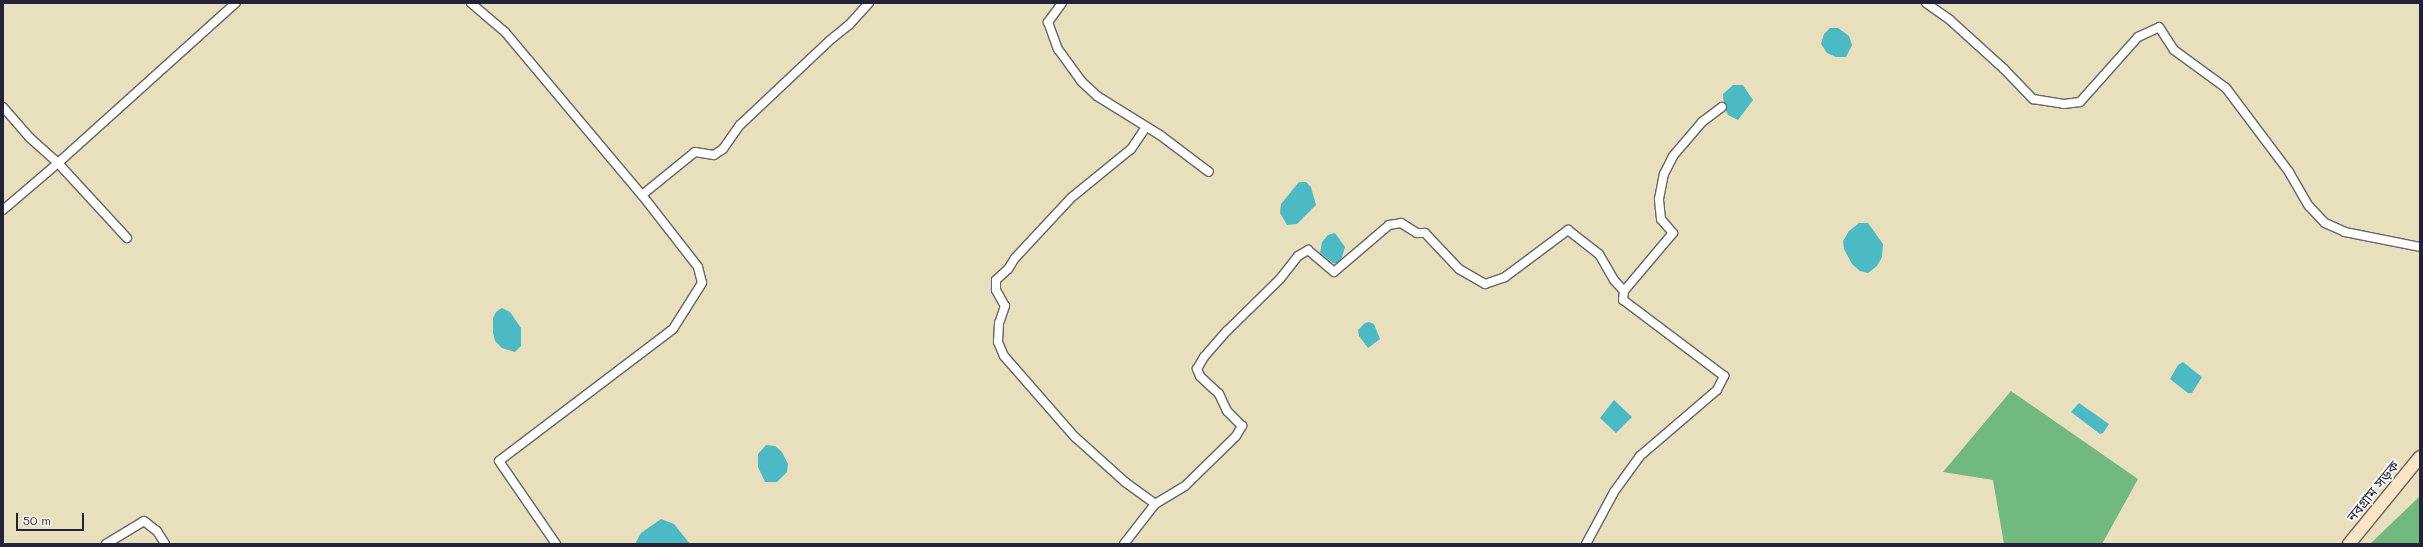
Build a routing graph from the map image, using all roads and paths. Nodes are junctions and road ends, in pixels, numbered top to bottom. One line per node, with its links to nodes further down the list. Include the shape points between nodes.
1 (236, 3): 9 (street)
2 (471, 3): 11 (street, via 505,32)
3 (869, 3): 11 (street, via 849,25 740,125 723,149 714,156 695,152)
4 (1062, 3): 8 (street, via 1048,22 1058,49 1081,81 1097,96)
5 (1926, 3): 14 (street, via 1950,20 2033,99 2064,104 2080,102 2138,37 2159,27 2174,50 2226,88 2289,172 2309,206 2325,223 2345,232)
6 (3, 106): 9 (street, via 29,137)
7 (1722, 107): 15 (street, via 1702,122 1673,156 1664,174 1659,199 1661,219 1673,233)
8 (1146, 127): 10 (street); 17 (street, via 1131,149 1071,198 1015,258 996,280 996,290 1005,306 999,323 998,342 1004,356 1075,437 1125,482)
9 (58, 163): 12 (street); 13 (street)
10 (1209, 172)
11 (642, 195): 20 (street, via 698,267 702,283 673,329 499,462)
12 (3, 210)
13 (127, 238)
14 (2420, 247)
15 (1624, 291): 17 (street, via 1614,280 1599,254 1568,230 1505,277 1485,284 1459,269 1425,233 1417,233 1401,223 1389,225 1334,272 1308,250 1298,256 1280,279 1204,357 1197,368 1200,376 1219,394 1227,411 1242,426 1236,436 1184,486); 22 (street, via 1623,300 1724,376 1717,390 1640,456 1614,492)
16 (2420, 457): 23 (main road, নবগ্রাম সড়ক)
17 (1155, 504): 21 (street)
18 (106, 544): 19 (street, via 144,521 157,531)
19 (165, 544)
20 (556, 544)
21 (1124, 544)
22 (1586, 544)
23 (2349, 544)

